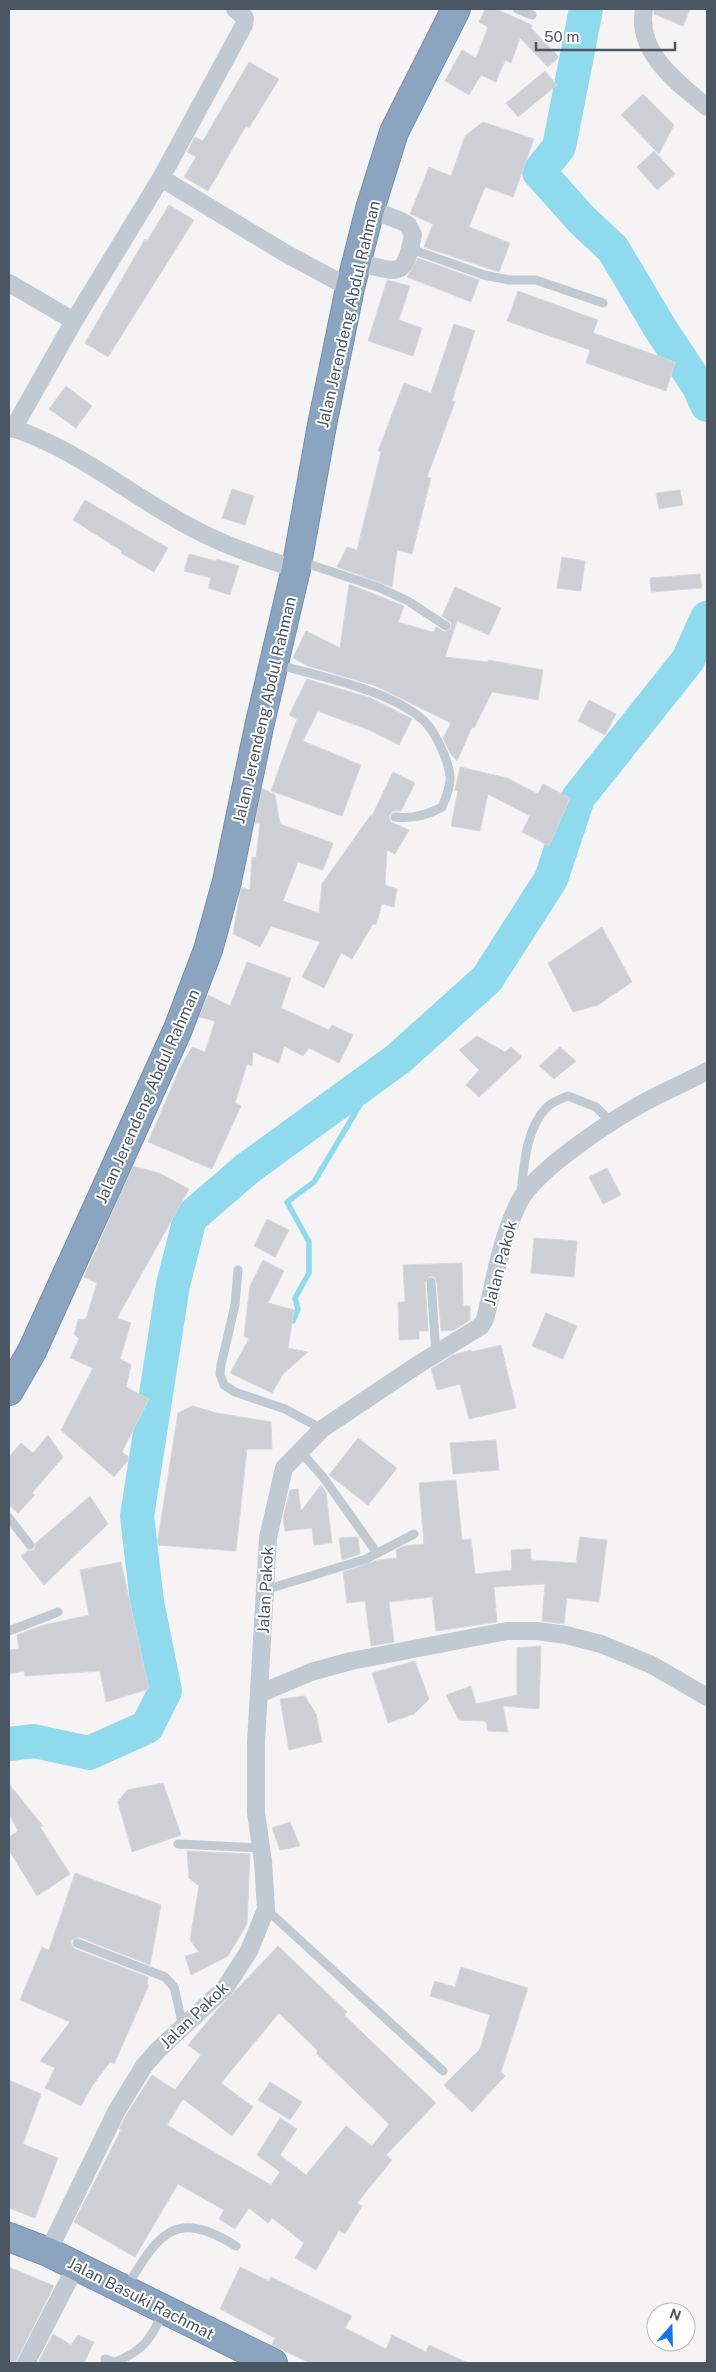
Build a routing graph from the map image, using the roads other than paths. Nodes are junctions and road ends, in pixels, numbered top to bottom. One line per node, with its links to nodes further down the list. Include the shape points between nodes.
1 (235, 9): 7 (street, via 245,18 244,25)
2 (517, 9): 5 (lane)
3 (644, 9): 6 (street, via 642,28 660,65)
4 (449, 11): 8 (highway, Jalan Jerendeng Abdul Rahman, via 394,132)
5 (532, 15)
6 (707, 107)
7 (162, 178): 10 (street, via 285,253); 13 (street)
8 (370, 209): 9 (street, via 408,225 413,235); 10 (highway, Jalan Jerendeng Abdul Rahman)
9 (410, 249): 10 (street, via 404,266); 12 (lane, via 484,276 536,280)
10 (354, 275): 15 (highway, Jalan Jerendeng Abdul Rahman)
11 (9, 283): 13 (street)
12 (603, 303)
13 (74, 321): 14 (street)
14 (11, 428): 15 (street, via 51,444 196,530 260,557)
15 (297, 565): 16 (lane, via 380,588 408,601); 17 (highway, Jalan Jerendeng Abdul Rahman)
16 (446, 626)
17 (273, 664): 18 (lane, via 379,694 422,720 437,738 450,767 451,780 442,807 430,814); 25 (highway, Jalan Jerendeng Abdul Rahman, via 227,881 202,968 178,1029 46,1321)
18 (395, 817)
19 (707, 1071): 20 (street, Jalan Pakok, via 636,1107)
20 (612, 1123): 21 (street, Jalan Pakok, via 558,1161 530,1186); 21 (lane, via 596,1107 568,1096 548,1105 536,1121 530,1140)
21 (520, 1200): 24 (street, Jalan Pakok, via 502,1246 484,1323)
22 (238, 1270): 26 (lane, via 235,1306 220,1365 224,1385 235,1392)
23 (431, 1282): 24 (lane)
24 (436, 1354): 26 (street, Jalan Pakok)
25 (9, 1390)
26 (328, 1424): 27 (street, Jalan Pakok)
27 (300, 1451): 31 (lane); 32 (street, Jalan Pakok, via 281,1475 268,1538)
28 (9, 1518): 30 (lane)
29 (414, 1534): 31 (lane)
30 (30, 1545)
31 (378, 1553): 32 (lane, via 347,1566)
32 (265, 1590): 35 (street, Jalan Pakok)
33 (58, 1612): 34 (lane)
34 (9, 1631)
35 (259, 1694): 36 (street, via 311,1672 351,1661 507,1631 536,1631 601,1644 652,1665); 38 (street, Jalan Pakok, via 256,1804)
36 (707, 1697)
37 (178, 1844): 38 (lane)
38 (261, 1848): 39 (street, Jalan Pakok)
39 (266, 1909): 41 (street, Jalan Pakok, via 249,1951 224,1988); 42 (lane)
40 (77, 1944): 41 (lane, via 165,1977 174,1986)
41 (183, 2026): 45 (street, Jalan Pakok, via 144,2066 116,2112)
42 (443, 2071)
43 (9, 2237): 45 (highway, Jalan Basuki Rachmat)
44 (236, 2246): 47 (lane, via 214,2232 191,2226 168,2233 147,2252)
45 (48, 2252): 46 (highway, Jalan Basuki Rachmat)
46 (76, 2266): 47 (highway, Jalan Basuki Rachmat); 50 (street)
47 (124, 2290): 48 (highway, Jalan Basuki Rachmat)
48 (164, 2310): 49 (lane, via 143,2348 115,2362); 51 (highway, Jalan Basuki Rachmat)
49 (105, 2359)
50 (26, 2363)
51 (273, 2363)

